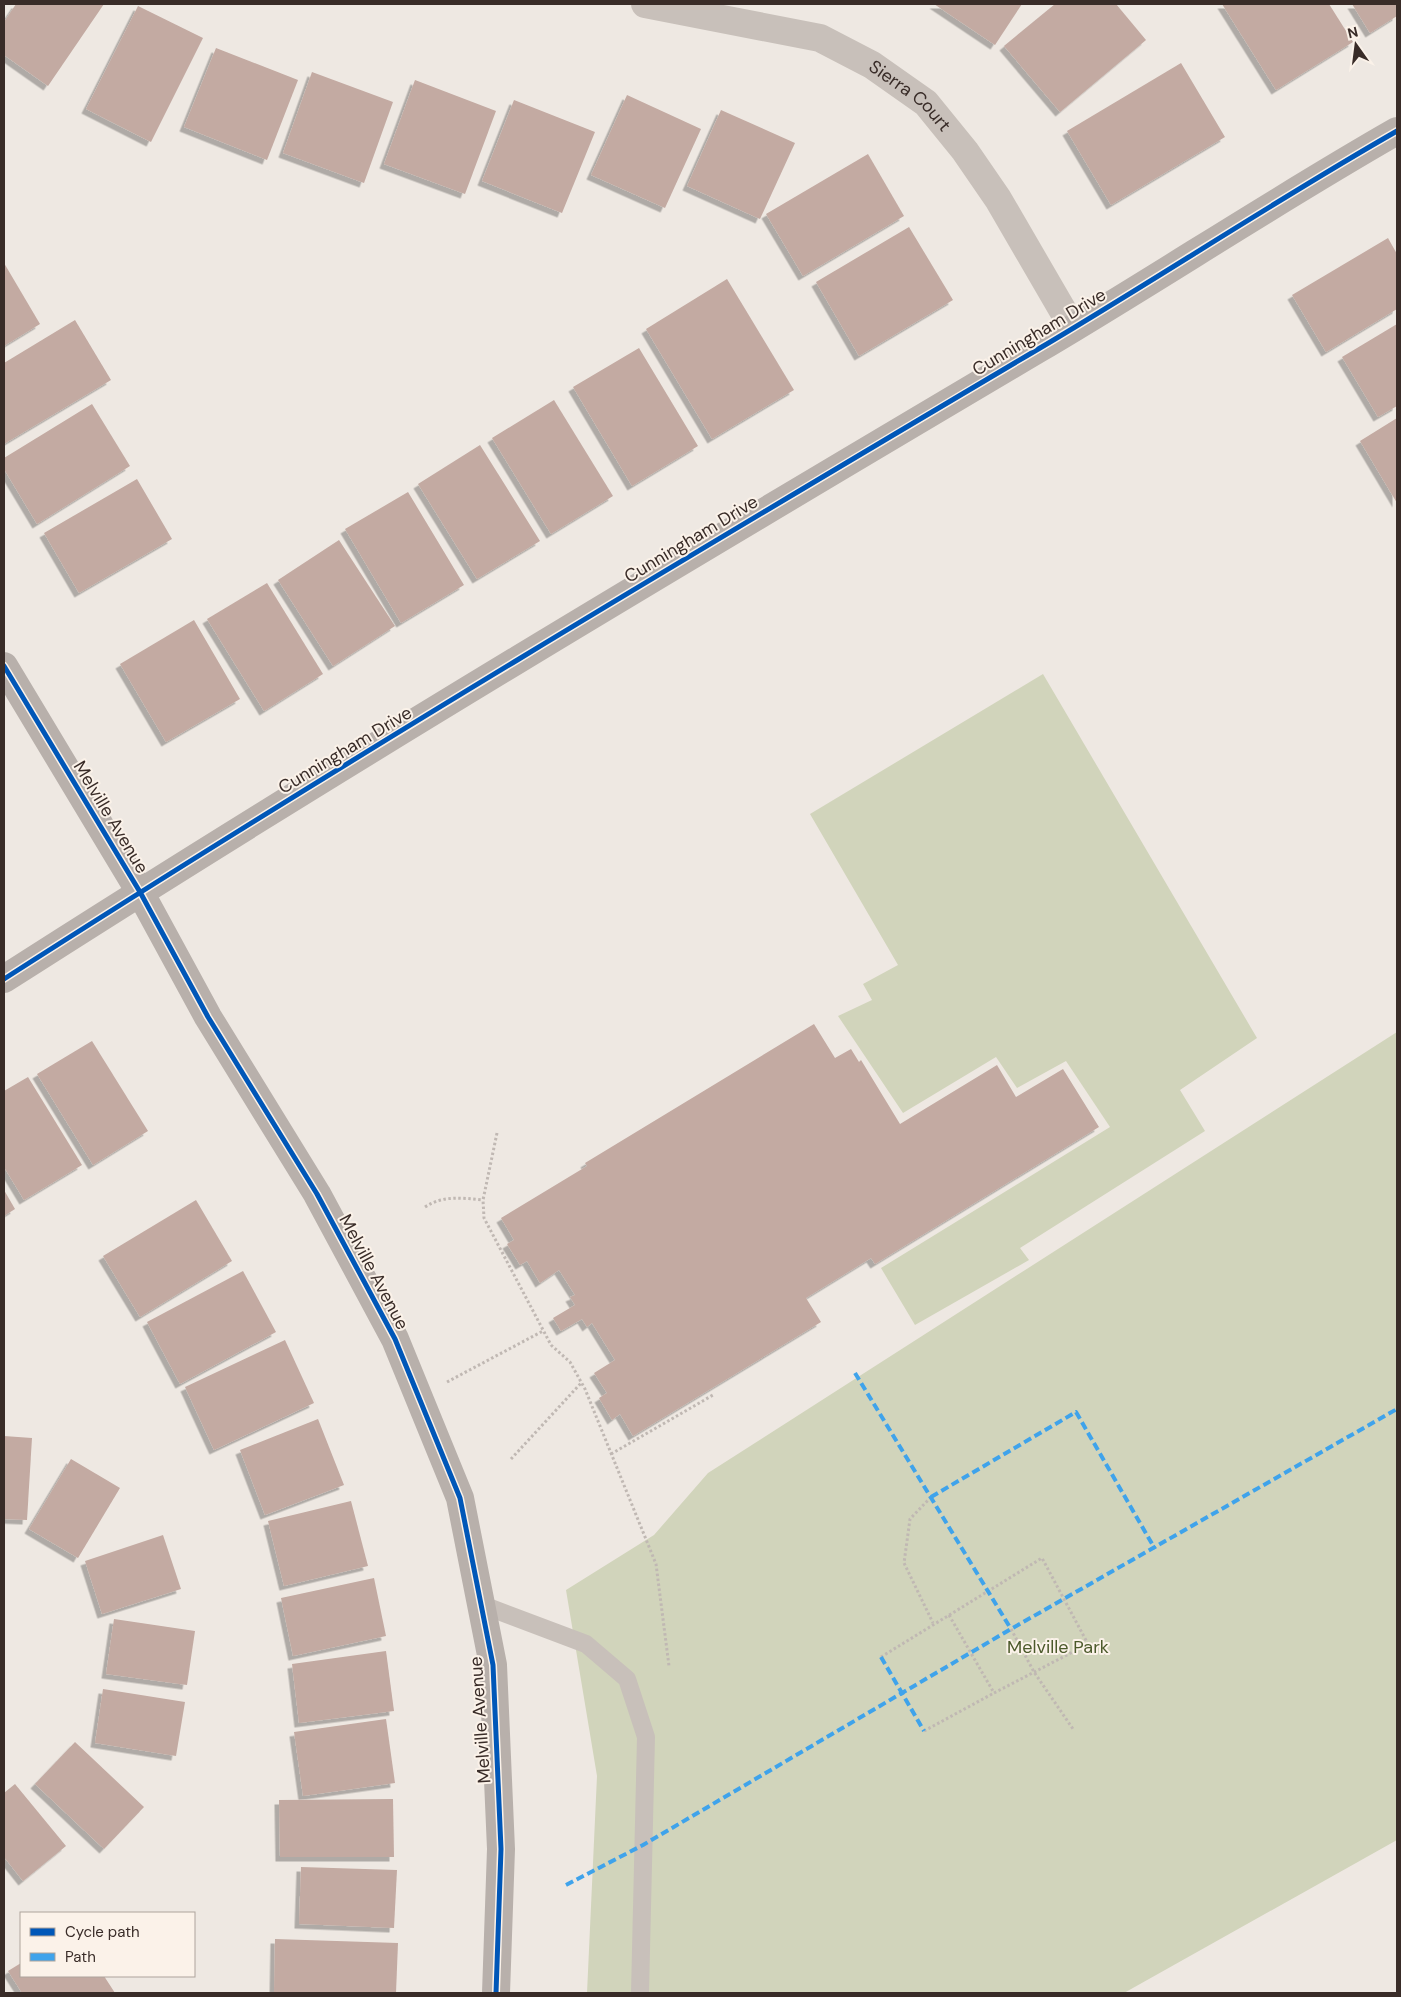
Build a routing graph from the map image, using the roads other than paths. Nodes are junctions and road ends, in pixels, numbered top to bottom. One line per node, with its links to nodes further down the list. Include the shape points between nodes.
1 (645, 4): 3 (street, Sierra Court, via 820,38 872,65 926,103 998,199)
2 (1397, 130): 3 (street, Cunningham Drive)
3 (1073, 328): 5 (street, Cunningham Drive, via 761,512)
4 (4, 666): 5 (street, Melville Avenue)
5 (140, 892): 6 (street, Cunningham Drive); 7 (street, Melville Avenue, via 208,1016 317,1194 395,1339 460,1498)
6 (4, 979)
7 (480, 1604): 8 (street, Melville Avenue, via 493,1665 501,1849); 9 (lane, via 586,1644 627,1679 646,1737)
8 (496, 1993)
9 (640, 1993)

